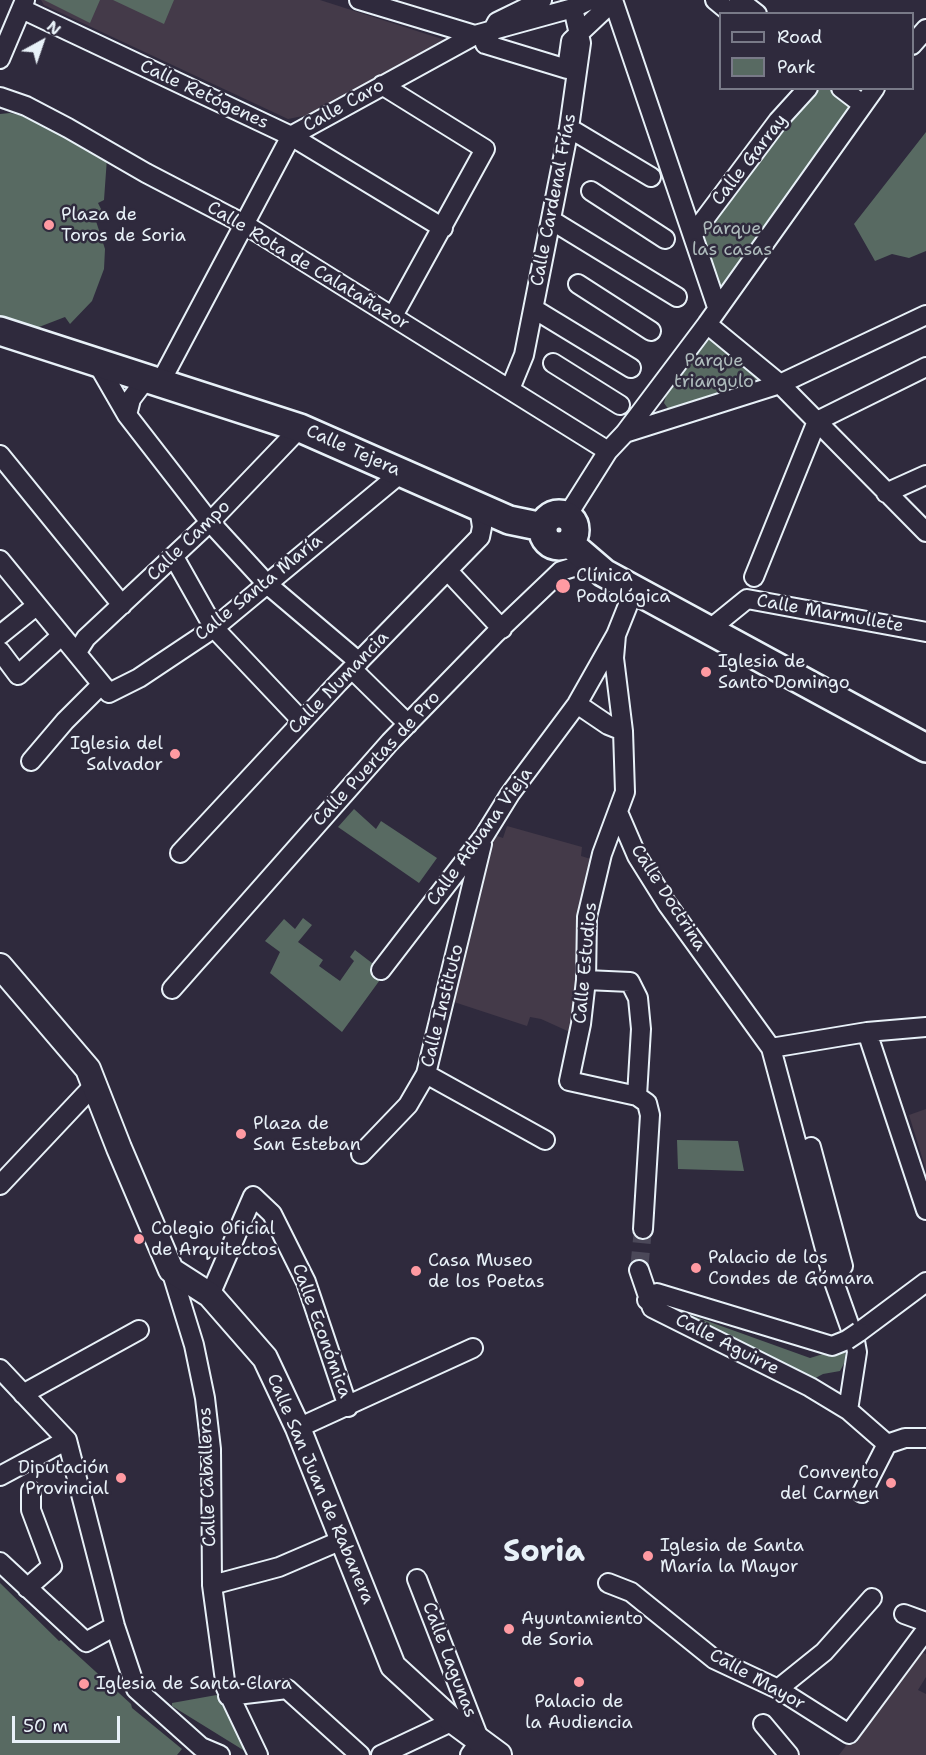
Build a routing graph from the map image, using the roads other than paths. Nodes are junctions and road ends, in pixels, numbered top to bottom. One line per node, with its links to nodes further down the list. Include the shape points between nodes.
1 (359, 0): 10 (street)
2 (542, 0): 13 (street, via 496,22)
3 (590, 0): 9 (street, Calle Caro)
4 (602, 0): 14 (street, via 605,9)
5 (613, 0): 31 (street)
6 (714, 0): 11 (street)
7 (739, 0): 12 (street)
8 (23, 5): 16 (street); 25 (street, Calle Retógenes)
9 (565, 6): 13 (street, Calle Caro); 14 (street, Calle Cardenal Frías)
10 (411, 7): 15 (street)
11 (729, 12)
12 (754, 12)
13 (493, 29): 14 (street, via 485,44 567,69 571,41); 15 (street, Calle Caro)
14 (579, 33): 24 (street, Calle Cardenal Frías, via 581,43)
15 (475, 35): 18 (street, Calle Caro)
16 (4, 40): 17 (street)
17 (0, 59)
18 (382, 85): 25 (street, Calle Caro); 30 (street, via 485,149)
19 (806, 90): 31 (street, Calle Garray)
20 (844, 90): 23 (street)
21 (873, 90): 23 (street)
22 (0, 97): 29 (street, Calle Rota de Calatañazor, via 26,106)
23 (862, 104): 35 (street)
24 (569, 128): 26 (street); 28 (street, Calle Cardenal Frías)
25 (291, 135): 29 (street, Calle Caro); 30 (street, Calle Retógenes)
26 (651, 177)
27 (591, 191): 32 (street)
28 (551, 220): 34 (street); 36 (street, Calle Cardenal Frías)
29 (244, 224): 38 (street, Calle Rota de Calatañazor); 46 (street, Calle Caro)
30 (443, 228): 38 (street)
31 (693, 232): 35 (street)
32 (665, 239)
33 (578, 284): 40 (street)
34 (677, 297)
35 (717, 306): 39 (street)
36 (534, 309): 45 (street); 48 (street, Calle Cardenal Frías, via 524,355)
37 (926, 315): 47 (street)
38 (393, 316): 48 (street, Calle Rota de Calatañazor)
39 (707, 324): 47 (street); 53 (street)
40 (651, 330)
41 (1, 333): 42 (main road, Calle Tejera)
42 (97, 363): 46 (main road, Calle Tejera); 50 (street)
43 (554, 363): 49 (street)
44 (926, 367): 51 (street)
45 (630, 368)
46 (153, 381): 50 (street, Calle Caro, via 131,399); 52 (main road, Calle Tejera)
47 (780, 384): 51 (street); 53 (street)
48 (510, 389): 54 (street, Calle Rota de Calatañazor)
49 (620, 405)
50 (127, 415): 61 (street)
51 (817, 421): 58 (street); 67 (street)
52 (300, 428): 56 (main road, Calle Tejera); 61 (street, Calle Campo)
53 (625, 433): 54 (street)
54 (608, 451): 60 (street)
55 (0, 455): 70 (street)
56 (401, 473): 59 (main road, Calle Tejera); 68 (street, Calle Santa María)
57 (926, 475): 58 (street)
58 (886, 493): 62 (street)
59 (479, 507): 60 (main road, Calle Tejera, via 509,520); 66 (street, Calle Numancia, via 480,537)
60 (555, 521): 65 (main road, via 544,538 553,545 569,543)
61 (210, 522): 63 (street, Calle Campo); 68 (street)
62 (926, 532)
63 (174, 557): 70 (street, Calle Campo); 72 (street)
64 (0, 560): 71 (street)
65 (604, 573): 69 (main road); 73 (street, Calle Puertas de Pro, via 577,566 561,571)
66 (445, 575): 73 (street); 81 (street, Calle Numancia)
67 (754, 577)
68 (267, 584): 72 (street, Calle Santa María); 81 (street)
69 (634, 590): 74 (main road); 77 (street)
70 (122, 605): 80 (street, Calle Campo, via 86,638)
71 (36, 606): 76 (street); 78 (street)
72 (213, 628): 82 (street, Calle Santa María, via 139,678); 84 (street)
73 (502, 629): 85 (street, Calle Puertas de Pro)
74 (710, 629): 75 (street, Calle Marmullete, via 747,599); 87 (main road)
75 (926, 632)
76 (0, 635)
77 (616, 635): 83 (street, Calle Aduana Vieja); 86 (street, via 614,658)
78 (61, 636): 79 (street, via 18,675); 80 (street)
79 (0, 651)
80 (77, 652): 82 (street)
81 (355, 665): 84 (street, Calle Numancia); 85 (street)
82 (105, 689): 88 (street, Calle Santa María, via 64,721)
83 (577, 704): 86 (street); 90 (street, Calle Aduana Vieja)
84 (302, 721): 91 (street, Calle Numancia)
85 (408, 724): 95 (street, Calle Puertas de Pro)
86 (623, 731): 89 (street, via 625,792)
87 (926, 748)
88 (31, 761)
89 (618, 812): 94 (street, Calle Estudios, via 602,854 587,916); 98 (street, Calle Doctrina, via 637,856 667,904)
90 (484, 836): 93 (street, Calle Aduana Vieja); 99 (street, Calle Instituto)
91 (180, 853)
92 (0, 966): 100 (street)
93 (381, 970)
94 (586, 980): 101 (street, via 630,982 638,999 641,1029); 101 (street, Calle Estudios, via 569,1081)
95 (172, 989)
96 (926, 1027): 97 (street)
97 (867, 1032): 98 (street); 105 (street)
98 (771, 1048): 113 (street, Calle Doctrina, via 786,1054 843,1266 832,1279)
99 (426, 1074): 102 (street); 103 (street, Calle Instituto, via 408,1105)
100 (92, 1076): 104 (street); 107 (street, Calle Caballeros)
101 (637, 1096): 106 (street, via 647,1103 650,1115)
102 (545, 1140)
103 (361, 1154)
104 (0, 1185)
105 (926, 1210)
106 (643, 1228)
107 (171, 1270): 110 (street, Calle San Juan de Rabanera); 130 (street, Calle Caballeros, via 205,1398 211,1449)
108 (639, 1270): 111 (street)
109 (926, 1282): 113 (street)
110 (210, 1295): 117 (street, Calle Económica, via 254,1196 272,1214 306,1282); 119 (street, Calle San Juan de Rabanera, via 266,1358)
111 (647, 1300): 113 (street, via 657,1293 832,1346); 118 (street, Calle Aguirre, via 652,1308)
112 (139, 1330): 116 (street)
113 (854, 1341): 118 (street)
114 (473, 1348): 117 (street)
115 (0, 1370): 116 (street)
116 (23, 1394): 121 (street)
117 (348, 1407): 119 (street)
118 (848, 1410): 122 (street, Calle Aguirre)
119 (298, 1428): 126 (street, Calle San Juan de Rabanera)
120 (926, 1438): 122 (street, via 905,1438)
121 (67, 1440): 123 (street); 135 (street)
122 (887, 1444): 125 (street)
123 (0, 1476)
124 (31, 1491): 131 (street, via 31,1510 52,1566)
125 (862, 1493)
126 (342, 1540): 130 (street, via 279,1567); 139 (street, Calle San Juan de Rabanera, via 393,1666)
127 (0, 1562): 131 (street)
128 (417, 1579): 141 (street, Calle Lagunas)
129 (608, 1583): 137 (street, Calle Mayor, via 631,1592 714,1659)
130 (212, 1585): 138 (street, Calle Caballeros)
131 (27, 1588): 135 (street, via 86,1642)
132 (872, 1598): 137 (street, via 824,1652)
133 (904, 1614): 134 (street)
134 (926, 1622)
135 (115, 1626): 142 (street, via 136,1689)
136 (926, 1630): 137 (street, Calle Mayor, via 849,1734)
137 (778, 1689)
138 (228, 1696): 144 (street, Calle Caballeros); 145 (street, via 287,1689)
139 (453, 1721): 141 (street, Calle San Juan de Rabanera); 146 (street)
140 (763, 1724): 147 (street)
141 (483, 1750)
142 (197, 1751): 143 (street)
143 (220, 1755)
144 (258, 1755)
145 (360, 1755)
146 (381, 1755)
147 (789, 1755)

